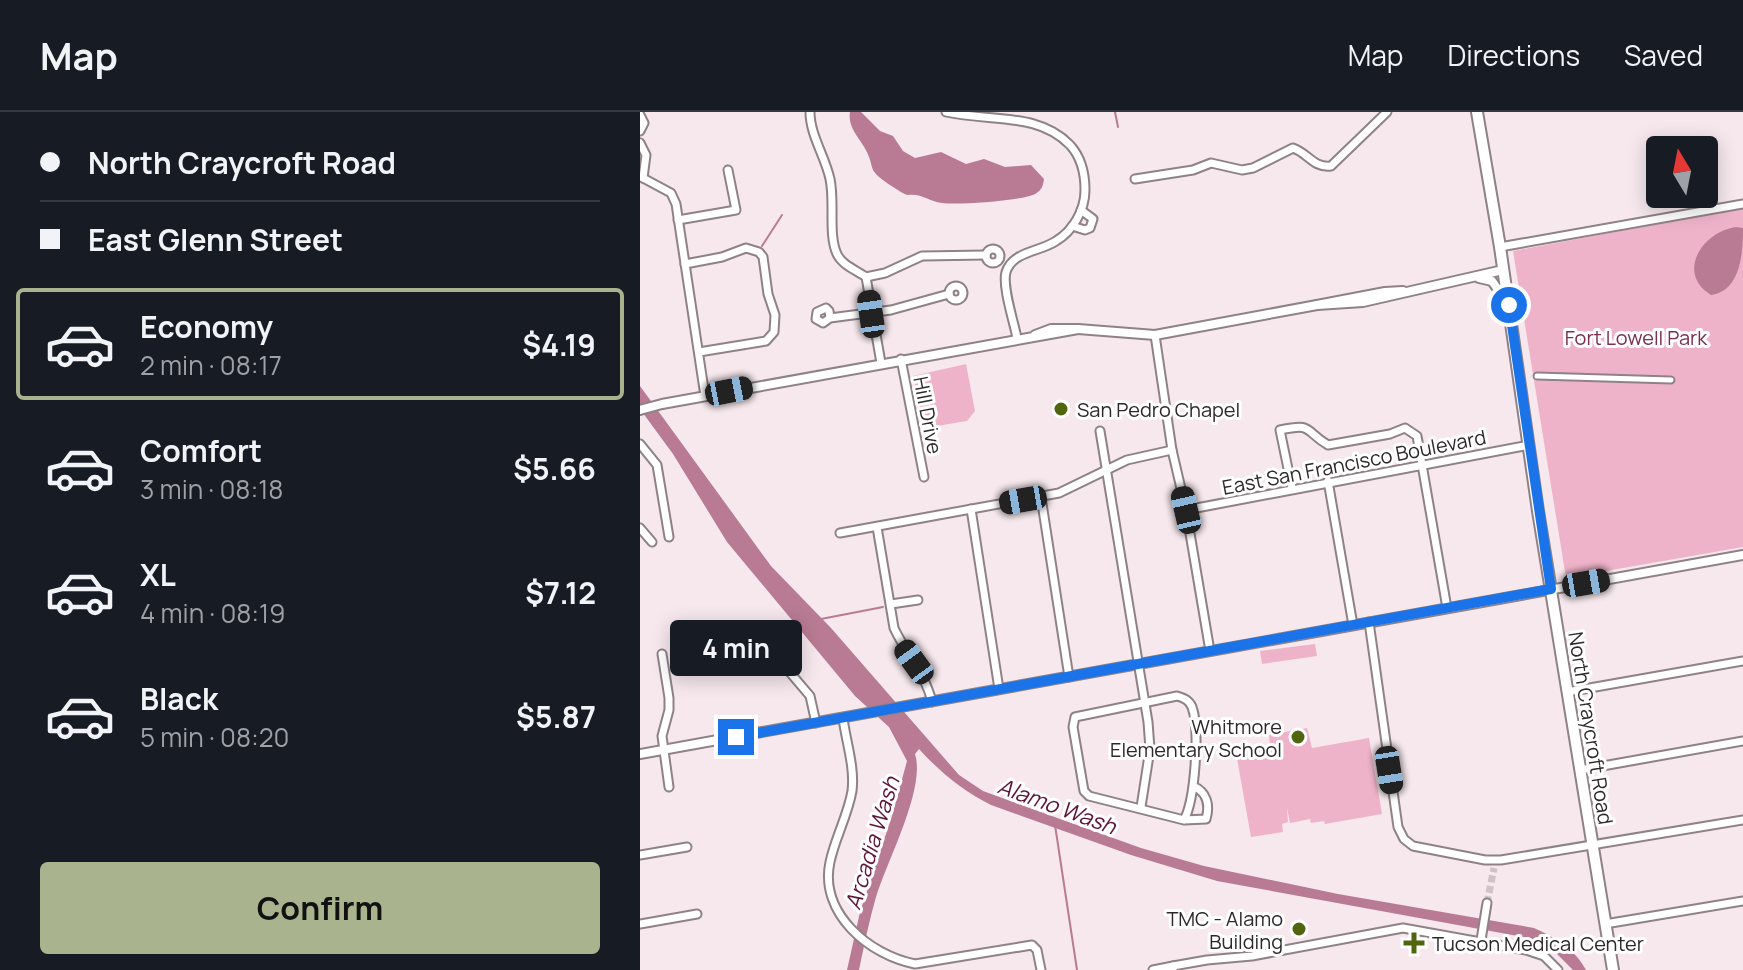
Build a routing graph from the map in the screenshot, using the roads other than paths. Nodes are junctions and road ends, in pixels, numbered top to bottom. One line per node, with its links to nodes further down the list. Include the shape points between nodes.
1 (810, 112): 19 (street, via 830,178 833,245 838,258)
2 (946, 112): 12 (street, via 1044,121 1064,136 1082,166)
3 (1387, 112): 9 (street, via 1331,166 1322,167 1293,148 1253,168 1211,163)
4 (1477, 112): 15 (main road, North Craycroft Road)
5 (640, 115): 6 (street)
6 (640, 131)
7 (640, 143): 10 (street, via 646,155)
8 (728, 170): 13 (street, via 736,210)
9 (1135, 179)
10 (641, 180): 13 (street, via 671,193)
11 (1743, 204): 15 (street)
12 (1081, 210): 14 (street); 14 (street, via 1093,219 1090,228)
13 (678, 220): 17 (street)
14 (1072, 226): 26 (street, via 1059,240 1013,261 1007,271)
15 (1500, 247): 18 (main road, North Craycroft Road)
16 (986, 255): 19 (street, via 922,256)
17 (685, 264): 27 (street); 27 (street, via 756,250 763,257 775,315 774,332 766,341)
18 (1503, 270): 20 (street); 22 (main road, North Craycroft Road)
19 (866, 277): 23 (street)
20 (1466, 278): 22 (street, via 1492,281); 25 (street)
21 (949, 294): 23 (street)
22 (1509, 305): 36 (main road, North Craycroft Road)
23 (871, 314): 24 (street); 29 (street)
24 (830, 318)
25 (1155, 335): 26 (street, via 1078,329); 37 (street)
26 (1017, 338): 28 (street)
27 (699, 352): 32 (street)
28 (901, 359): 29 (street); 40 (street, Hill Drive)
29 (881, 363): 32 (street)
30 (1537, 376): 31 (street)
31 (1671, 380)
32 (705, 396): 33 (street)
33 (643, 408)
34 (1100, 431): 39 (street)
35 (640, 444): 49 (street, via 657,465 671,524)
36 (1529, 445): 38 (street, East San Francisco Boulevard); 52 (main road, North Craycroft Road)
37 (1172, 450): 39 (street, via 1127,460); 45 (street)
38 (1423, 466): 41 (street, East San Francisco Boulevard); 42 (street, via 1417,436 1405,428 1328,445 1301,425 1280,430); 55 (street)
39 (1108, 471): 43 (street); 62 (street)
40 (924, 477)
41 (1328, 481): 42 (street, East San Francisco Boulevard); 57 (street)
42 (1292, 488): 45 (street, East San Francisco Boulevard)
43 (1041, 497): 44 (street); 63 (street)
44 (971, 509): 46 (street); 64 (street)
45 (1186, 510): 58 (street)
46 (877, 527): 48 (street); 54 (street)
47 (640, 528): 50 (street)
48 (840, 533)
49 (669, 537)
50 (652, 542)
51 (1743, 555): 52 (street)
52 (1551, 589): 55 (street); 65 (main road, North Craycroft Road)
53 (918, 600): 54 (street)
54 (891, 604): 66 (street, via 894,628 927,683)
55 (1447, 608): 56 (street)
56 (1369, 622): 57 (street); 79 (street, via 1398,827 1404,839 1413,846 1494,864)
57 (1353, 625): 58 (street)
58 (1210, 651): 62 (street)
59 (662, 654): 71 (street, via 669,710)
60 (776, 656): 69 (street, via 810,696)
61 (1743, 661): 65 (street)
62 (1140, 664): 63 (street); 67 (street)
63 (1069, 677): 64 (street)
64 (999, 689): 66 (street)
65 (1567, 692): 73 (main road, North Craycroft Road)
66 (932, 702): 68 (street)
67 (1146, 702): 74 (street, via 1177,696 1191,705); 76 (street, via 1150,749); 76 (street, via 1083,714 1075,717 1073,727 1084,791)
68 (843, 718): 69 (street); 89 (street, via 852,792 828,878 834,906 852,929 888,957 915,964 1032,945)
69 (816, 723): 71 (street)
70 (1743, 741): 73 (street)
71 (662, 750): 72 (street); 75 (street)
72 (640, 754)
73 (1580, 770): 79 (main road, North Craycroft Road)
74 (1193, 786): 77 (street); 77 (street, via 1205,797 1206,819)
75 (669, 787)
76 (1141, 807): 77 (street)
77 (1184, 820)
78 (1743, 820): 79 (street)
79 (1592, 846): 86 (main road, North Craycroft Road)
80 (687, 847): 81 (street)
81 (640, 855)
82 (1743, 901): 86 (street)
83 (1486, 907): 87 (street)
84 (697, 914): 85 (street)
85 (640, 924)
86 (1605, 924): 92 (main road, North Craycroft Road)
87 (1482, 937): 88 (street, via 1403,928); 91 (street, via 1544,956)
88 (1173, 968): 90 (street)
89 (1041, 970)
90 (1153, 970)
91 (1558, 970)
92 (1613, 970)

